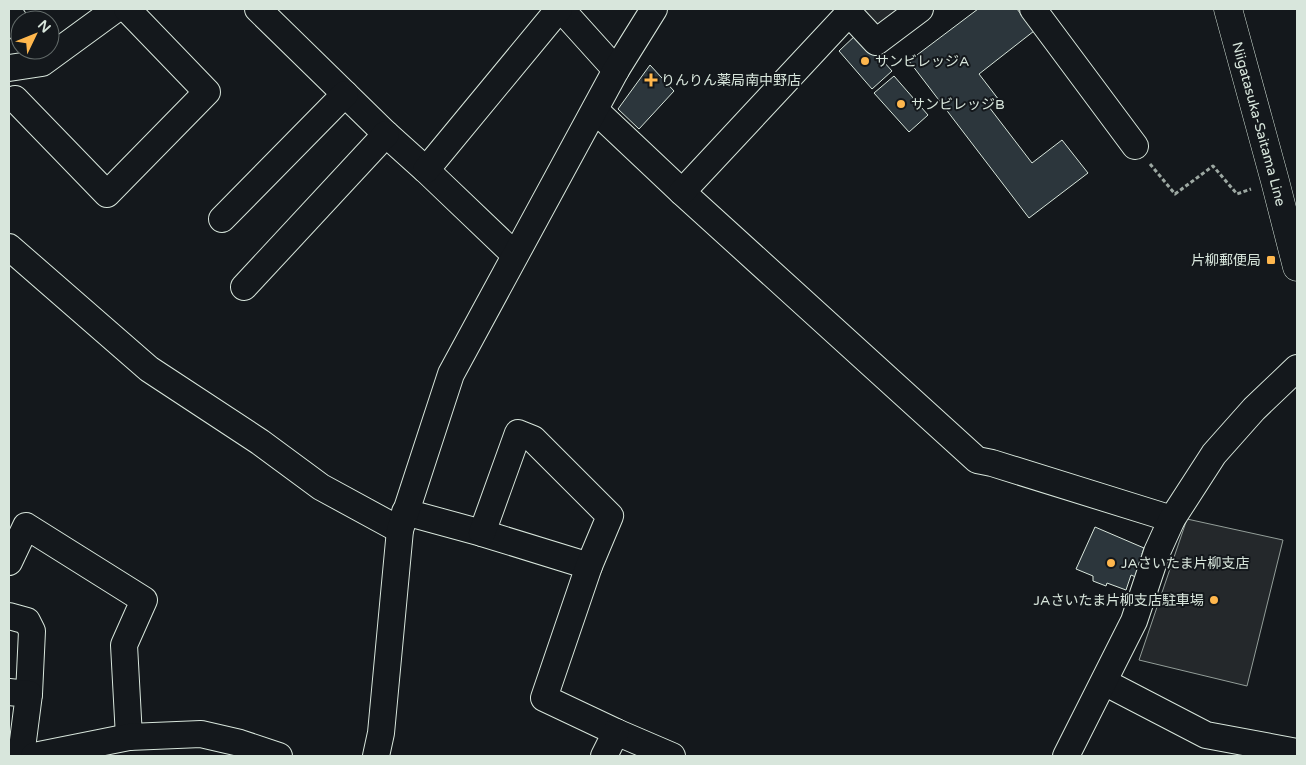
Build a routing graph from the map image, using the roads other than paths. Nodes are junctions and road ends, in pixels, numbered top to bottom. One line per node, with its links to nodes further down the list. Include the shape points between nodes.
1 (116, 9): 9 (street)
2 (127, 9): 15 (street, via 207,92 107,194)
3 (258, 9): 14 (street)
4 (560, 9): 13 (street); 19 (street)
5 (654, 9): 13 (street)
6 (920, 9): 20 (street, via 876,42 848,13)
7 (1033, 9): 18 (street)
8 (1228, 9): 24 (main road, Niigatasuka-Saitama Line)
9 (60, 43)
10 (28, 60): 12 (street)
11 (36, 60): 15 (street)
12 (9, 68)
13 (616, 70): 16 (street)
14 (344, 94): 17 (street); 21 (street)
15 (12, 104)
16 (594, 110): 20 (street); 23 (street)
17 (386, 134): 19 (street); 25 (street)
18 (1135, 146)
19 (426, 170): 23 (street)
20 (682, 192): 27 (street, via 977,460)
21 (222, 219)
22 (9, 247): 28 (street, via 149,369 260,442 321,487)
23 (515, 255): 28 (street, via 451,374)
24 (1297, 267)
25 (244, 287)
26 (1297, 368): 27 (street, via 1214,454)
27 (1172, 519): 33 (street, via 1157,552 1134,621)
28 (403, 521): 29 (street); 41 (street)
29 (482, 532): 31 (street); 31 (street, via 518,432 533,439 610,516)
30 (9, 562): 36 (street, via 26,526 144,600 124,646)
31 (589, 566): 35 (street, via 544,698)
32 (9, 616): 34 (street, via 27,621 32,631)
33 (1104, 682): 37 (street, via 1206,735); 44 (street)
34 (19, 693): 38 (street)
35 (616, 732): 42 (street); 43 (street)
36 (129, 737): 39 (street); 40 (street, via 202,734)
37 (1297, 752)
38 (21, 756)
39 (34, 756)
40 (280, 756)
41 (376, 756)
42 (604, 756)
43 (672, 756)
44 (1066, 756)

